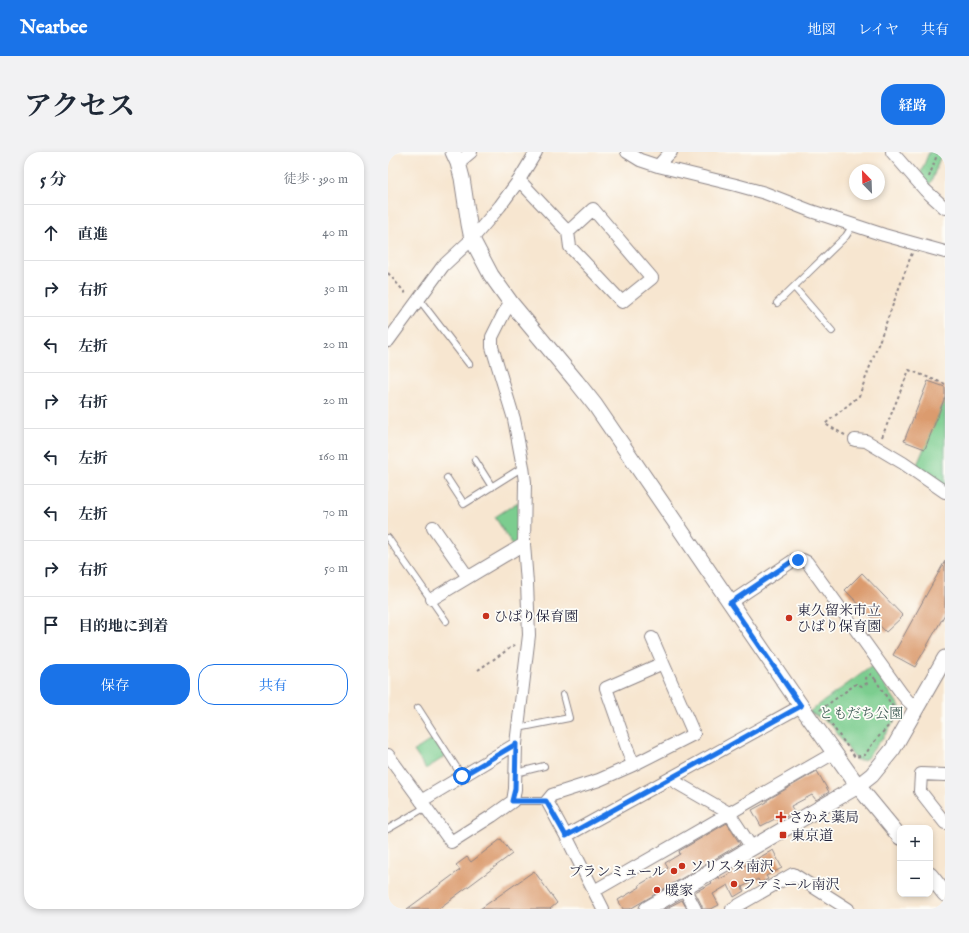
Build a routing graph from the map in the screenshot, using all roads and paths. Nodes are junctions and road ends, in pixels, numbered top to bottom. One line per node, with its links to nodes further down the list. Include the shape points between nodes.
1 (471, 152): 7 (street)
2 (536, 152): 9 (street)
3 (627, 152): 8 (street)
4 (672, 152): 8 (street)
5 (892, 152): 10 (street)
6 (938, 152): 10 (path)
7 (456, 157): 14 (street)
8 (658, 166): 12 (street, via 764,193)
9 (519, 180): 13 (street); 14 (street)
10 (925, 190): 11 (street)
11 (945, 208)
12 (853, 225): 15 (street); 18 (lane, via 846,236)
13 (568, 232): 13 (street, via 593,209 652,278 622,302 570,247)
14 (472, 239): 19 (street, via 444,266); 20 (street, via 491,275)
15 (916, 244): 16 (street); 26 (path, via 859,396 825,424)
16 (945, 252)
17 (388, 273): 19 (path)
18 (794, 287): 21 (lane); 22 (lane)
19 (417, 302): 23 (street); 24 (lane)
20 (510, 303): 29 (street, via 492,337 492,347 514,419); 38 (street, via 595,405)
21 (777, 303)
22 (832, 331)
23 (388, 341)
24 (469, 364)
25 (945, 384): 27 (path, via 909,370)
26 (855, 440): 27 (street, via 866,441)
27 (878, 448): 32 (street, via 904,462)
28 (475, 460): 31 (lane)
29 (523, 467): 31 (lane); 35 (street)
30 (447, 478): 31 (lane, via 464,504)
31 (492, 487)
32 (945, 492)
33 (433, 527): 36 (street)
34 (388, 538): 37 (lane)
35 (524, 544): 36 (street); 40 (street)
36 (468, 577): 37 (street)
37 (432, 599): 39 (lane)
38 (730, 603): 45 (street, via 794,560 803,560 807,562); 48 (street)
39 (446, 621)
40 (529, 635): 44 (path); 53 (street)
41 (652, 638): 43 (street)
42 (945, 658): 50 (street)
43 (663, 662): 57 (street, via 606,688); 57 (street, via 694,734)
44 (478, 670)
45 (886, 672): 46 (path); 50 (street, via 908,702)
46 (875, 679): 51 (path, via 872,674 866,678 867,683 862,686 856,684); 52 (path, via 896,713 892,723 865,755 855,757)
47 (563, 695): 53 (lane, via 569,718)
48 (801, 706): 55 (street); 62 (street)
49 (418, 708): 61 (lane)
50 (916, 708): 63 (street, via 887,758)
51 (820, 710)
52 (825, 716)
53 (518, 728): 54 (street)
54 (516, 744): 59 (street); 61 (street)
55 (834, 752): 63 (street); 67 (street)
56 (388, 756): 66 (street)
57 (633, 765): 65 (street, via 600,780 552,795)
58 (544, 766): 59 (lane)
59 (516, 773): 64 (street)
60 (945, 775): 68 (street, via 921,774 920,791)
61 (462, 776): 66 (street)
62 (670, 779): 67 (street); 71 (street)
63 (858, 786): 70 (street); 72 (street)
64 (512, 801): 65 (lane); 66 (street, via 451,842)
65 (546, 801): 71 (street)
66 (424, 804): 69 (lane)
67 (729, 813): 72 (street); 75 (street)
68 (945, 823)
69 (388, 829)
70 (897, 833)
71 (566, 836): 75 (street)
72 (752, 848): 74 (street)
73 (933, 879): 76 (street)
74 (684, 888): 78 (street); 79 (street)
75 (594, 891): 77 (street)
76 (945, 894)
77 (603, 909)
78 (647, 909)
79 (695, 909)
80 (732, 909): 81 (street, via 793,874)
81 (848, 909)

